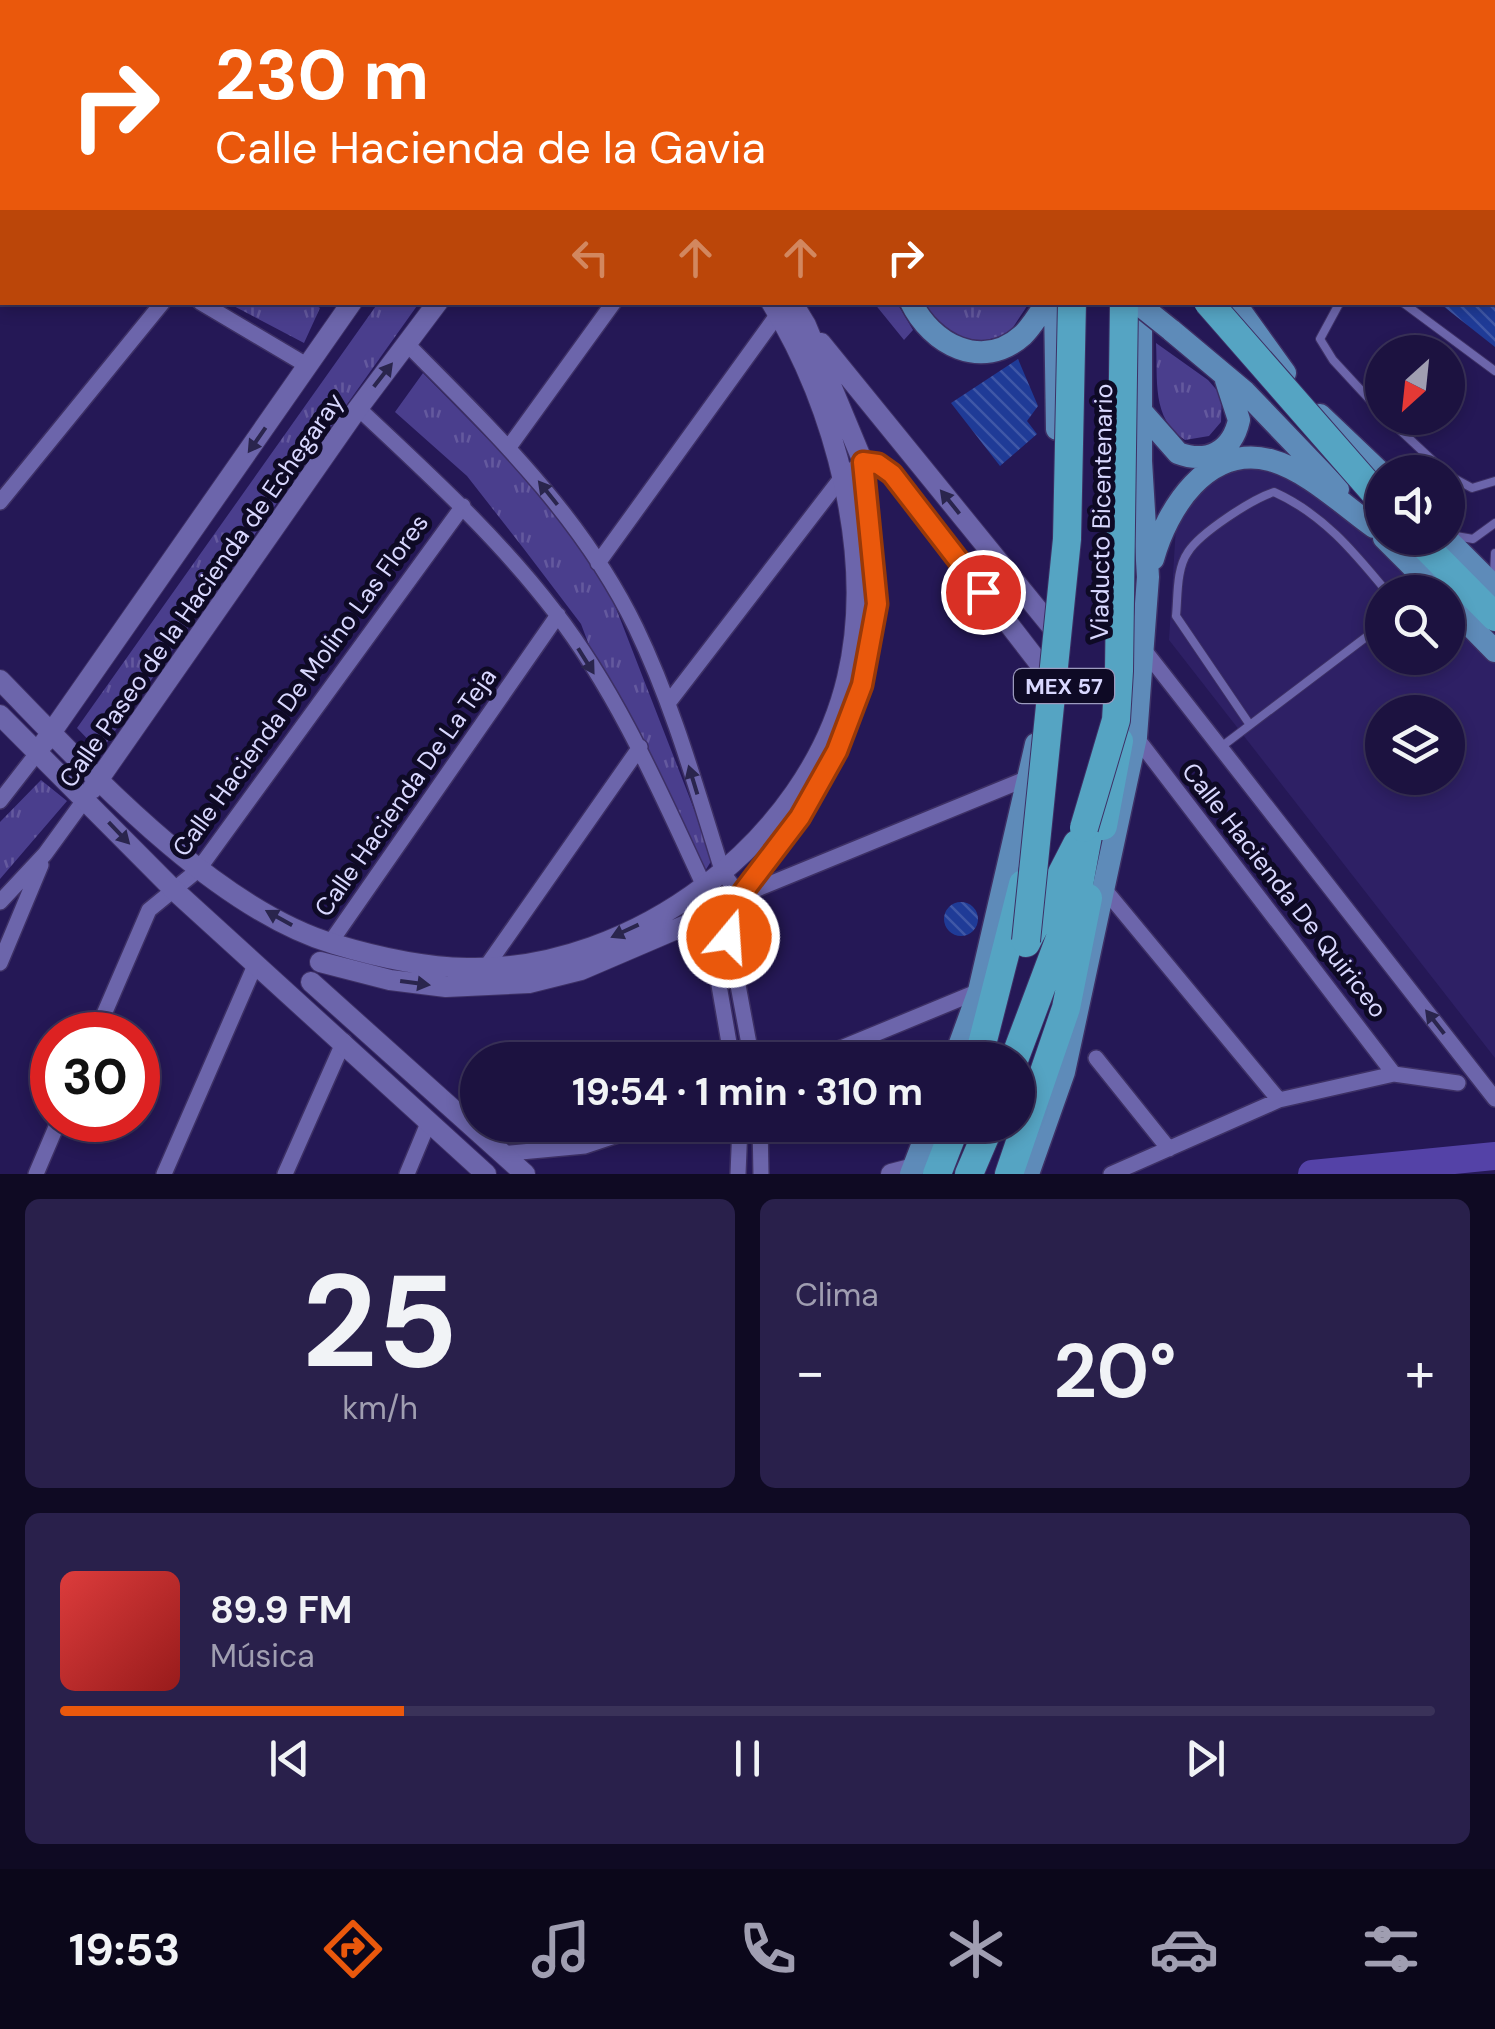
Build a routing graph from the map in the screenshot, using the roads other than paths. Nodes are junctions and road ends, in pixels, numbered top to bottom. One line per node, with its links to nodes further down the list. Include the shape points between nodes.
1 (160, 305): 40 (street)
2 (205, 305): 24 (street)
3 (349, 305): 24 (main road, Calle Paseo de la Hacienda de Echegaray)
4 (436, 305): 23 (main road, Calle Paseo de la Hacienda de Echegaray)
5 (612, 305): 32 (street)
6 (912, 305): 7 (main road, via 924,328 949,347 978,352 1022,336)
7 (1045, 305)
8 (1055, 305): 62 (main road)
9 (1072, 305): 90 (highway, Viaducto Bicentenario, bridge, via 1068,539)
10 (1083, 305): 104 (highway, MEX 57, via 1066,675)
11 (1122, 305): 70 (highway, bridge)
12 (1122, 305): 106 (highway, MEX 57, via 1111,684 1078,890)
13 (1136, 305): 70 (highway, Viaducto Bicentenario, bridge)
14 (1136, 305): 29 (main road)
15 (1140, 305): 25 (main road, bridge)
16 (1195, 305): 31 (main road)
17 (1210, 305): 41 (highway, bridge)
18 (1227, 305): 36 (highway, bridge, via 1256,350)
19 (1338, 305): 27 (lane, via 1320,339)
20 (1406, 305): 26 (lane)
21 (1248, 313): 31 (main road, via 1282,369)
22 (787, 315): 35 (main road); 37 (main road); 52 (street); 62 (main road, one-way to 22)
23 (407, 344): 28 (main road, Calle Paseo de la Hacienda de Echegaray, one-way to 23); 32 (street)
24 (308, 366): 72 (main road, Calle Paseo de la Hacienda de Echegaray, one-way to 72)
25 (1218, 368): 29 (main road, via 1239,420 1221,452 1198,458 1178,453); 43 (main road)
26 (1495, 370)
27 (1365, 394)
28 (358, 408): 42 (street); 77 (main road, Calle Paseo de la Hacienda de Echegaray)
29 (1140, 411): 55 (main road)
30 (1406, 435): 33 (lane)
31 (1346, 437): 34 (main road)
32 (510, 447): 52 (street, one-way to 32)
33 (1426, 455)
34 (1365, 457)
35 (863, 462): 37 (street); 67 (main road, via 892,474); 86 (main road, via 877,604 862,685 837,751 800,817)
36 (1365, 469)
37 (842, 477): 68 (street); 82 (main road, via 858,598 847,679 822,744 785,807)
38 (1495, 481): 39 (lane)
39 (1465, 484)
40 (0, 502)
41 (1365, 504)
42 (463, 506): 59 (street); 81 (street, Calle Hacienda De Molino Las Flores)
43 (1365, 510)
44 (1365, 515): 55 (main road, via 1268,459 1226,463 1197,479 1172,509)
45 (1495, 522): 46 (lane)
46 (1465, 538)
47 (1495, 553): 56 (lane)
48 (1407, 555): 54 (main road)
49 (1434, 555): 60 (highway)
50 (1445, 555): 58 (highway)
51 (1465, 555): 57 (main road)
52 (598, 563): 68 (street)
53 (1373, 575): 71 (lane, via 1342,537 1274,492 1256,498 1188,550 1176,616)
54 (1424, 575)
55 (1148, 577): 64 (main road)
56 (1495, 578)
57 (1495, 587)
58 (1495, 606)
59 (558, 616): 74 (street, one-way to 74); 91 (street, Calle Hacienda De La Teja)
60 (1495, 617)
61 (1465, 620): 65 (main road)
62 (1056, 632): 67 (main road)
63 (1365, 638): 71 (lane)
64 (1145, 651): 70 (main road); 73 (street)
65 (1495, 651)
66 (0, 680): 72 (main road)
67 (1052, 680): 76 (main road)
68 (669, 702): 82 (street, one-way to 68)
69 (0, 715): 75 (main road)
70 (1125, 726): 85 (main road); 90 (highway, Viaducto Bicentenario, bridge, via 1084,828); 108 (street, Calle Hacienda De Quiriceo); 134 (highway, via 1066,1008)
71 (1250, 726): 73 (lane)
72 (52, 733): 75 (main road, Calle Paseo de la Hacienda de Echegaray); 77 (main road)
73 (1221, 747): 111 (street, one-way to 73)
74 (640, 748): 83 (street); 94 (street)
75 (38, 752): 78 (main road); 79 (street, Calle Paseo de la Hacienda de Echegaray)
76 (1028, 778): 86 (street); 96 (main road)
77 (98, 780): 78 (main road, Calle Paseo de la Hacienda de Echegaray); 81 (main road)
78 (85, 799): 80 (street, Calle Paseo de la Hacienda de Echegaray); 84 (main road, one-way to 84)
79 (0, 800)
80 (45, 854): 87 (street, Calle Paseo de la Hacienda de Echegaray); 93 (street)
81 (198, 870): 84 (street, Calle Hacienda De Molino Las Flores); 91 (main road, one-way to 81)
82 (723, 874): 83 (main road); 86 (street)
83 (705, 888): 89 (main road)
84 (174, 890): 92 (main road); 98 (street, Calle Hacienda De Molino Las Flores, via 149,910)
85 (1105, 890): 110 (street); 135 (main road, via 1064,1072)
86 (740, 896): 88 (main road); 101 (street, via 729,937)
87 (0, 902)
88 (707, 916): 89 (main road); 100 (street)
89 (675, 919): 91 (main road, one-way to 89, via 390,980 484,988 582,970); 94 (main road, one-way to 94, via 584,949)
90 (1026, 941): 105 (highway, Viaducto Bicentenario)
91 (325, 953): 94 (main road); 95 (main road, Calle Hacienda De La Teja)
92 (256, 962): 97 (main road); 125 (street)
93 (0, 963)
94 (486, 967)
95 (310, 982): 97 (main road, Calle Hacienda De La Teja); 122 (main road)
96 (979, 991): 102 (street); 103 (main road)
97 (300, 1002): 99 (main road)
98 (106, 1012)
99 (344, 1041): 112 (main road); 126 (street)
100 (729, 1042)
101 (749, 1042)
102 (856, 1042)
103 (961, 1042)
104 (983, 1042)
105 (998, 1042)
106 (1021, 1042)
107 (1096, 1058): 121 (street)
108 (1394, 1074): 109 (street); 110 (street)
109 (1458, 1082)
110 (1279, 1100): 121 (street)
111 (1495, 1100)
112 (429, 1121): 127 (street); 128 (main road)
113 (50, 1142): 124 (street)
114 (597, 1142): 122 (street)
115 (739, 1142): 130 (street)
116 (761, 1142): 131 (street)
117 (924, 1142): 123 (main road)
118 (940, 1142): 123 (highway)
119 (964, 1142): 132 (highway)
120 (983, 1142): 133 (highway)
121 (1168, 1149): 136 (street)
122 (501, 1154): 129 (main road)
123 (913, 1172)
124 (36, 1174)
125 (164, 1174)
126 (286, 1174)
127 (407, 1174)
128 (486, 1174)
129 (524, 1174)
130 (738, 1174)
131 (762, 1174)
132 (952, 1174)
133 (969, 1174)
134 (1009, 1174)
135 (1028, 1174)
136 (1110, 1174)

